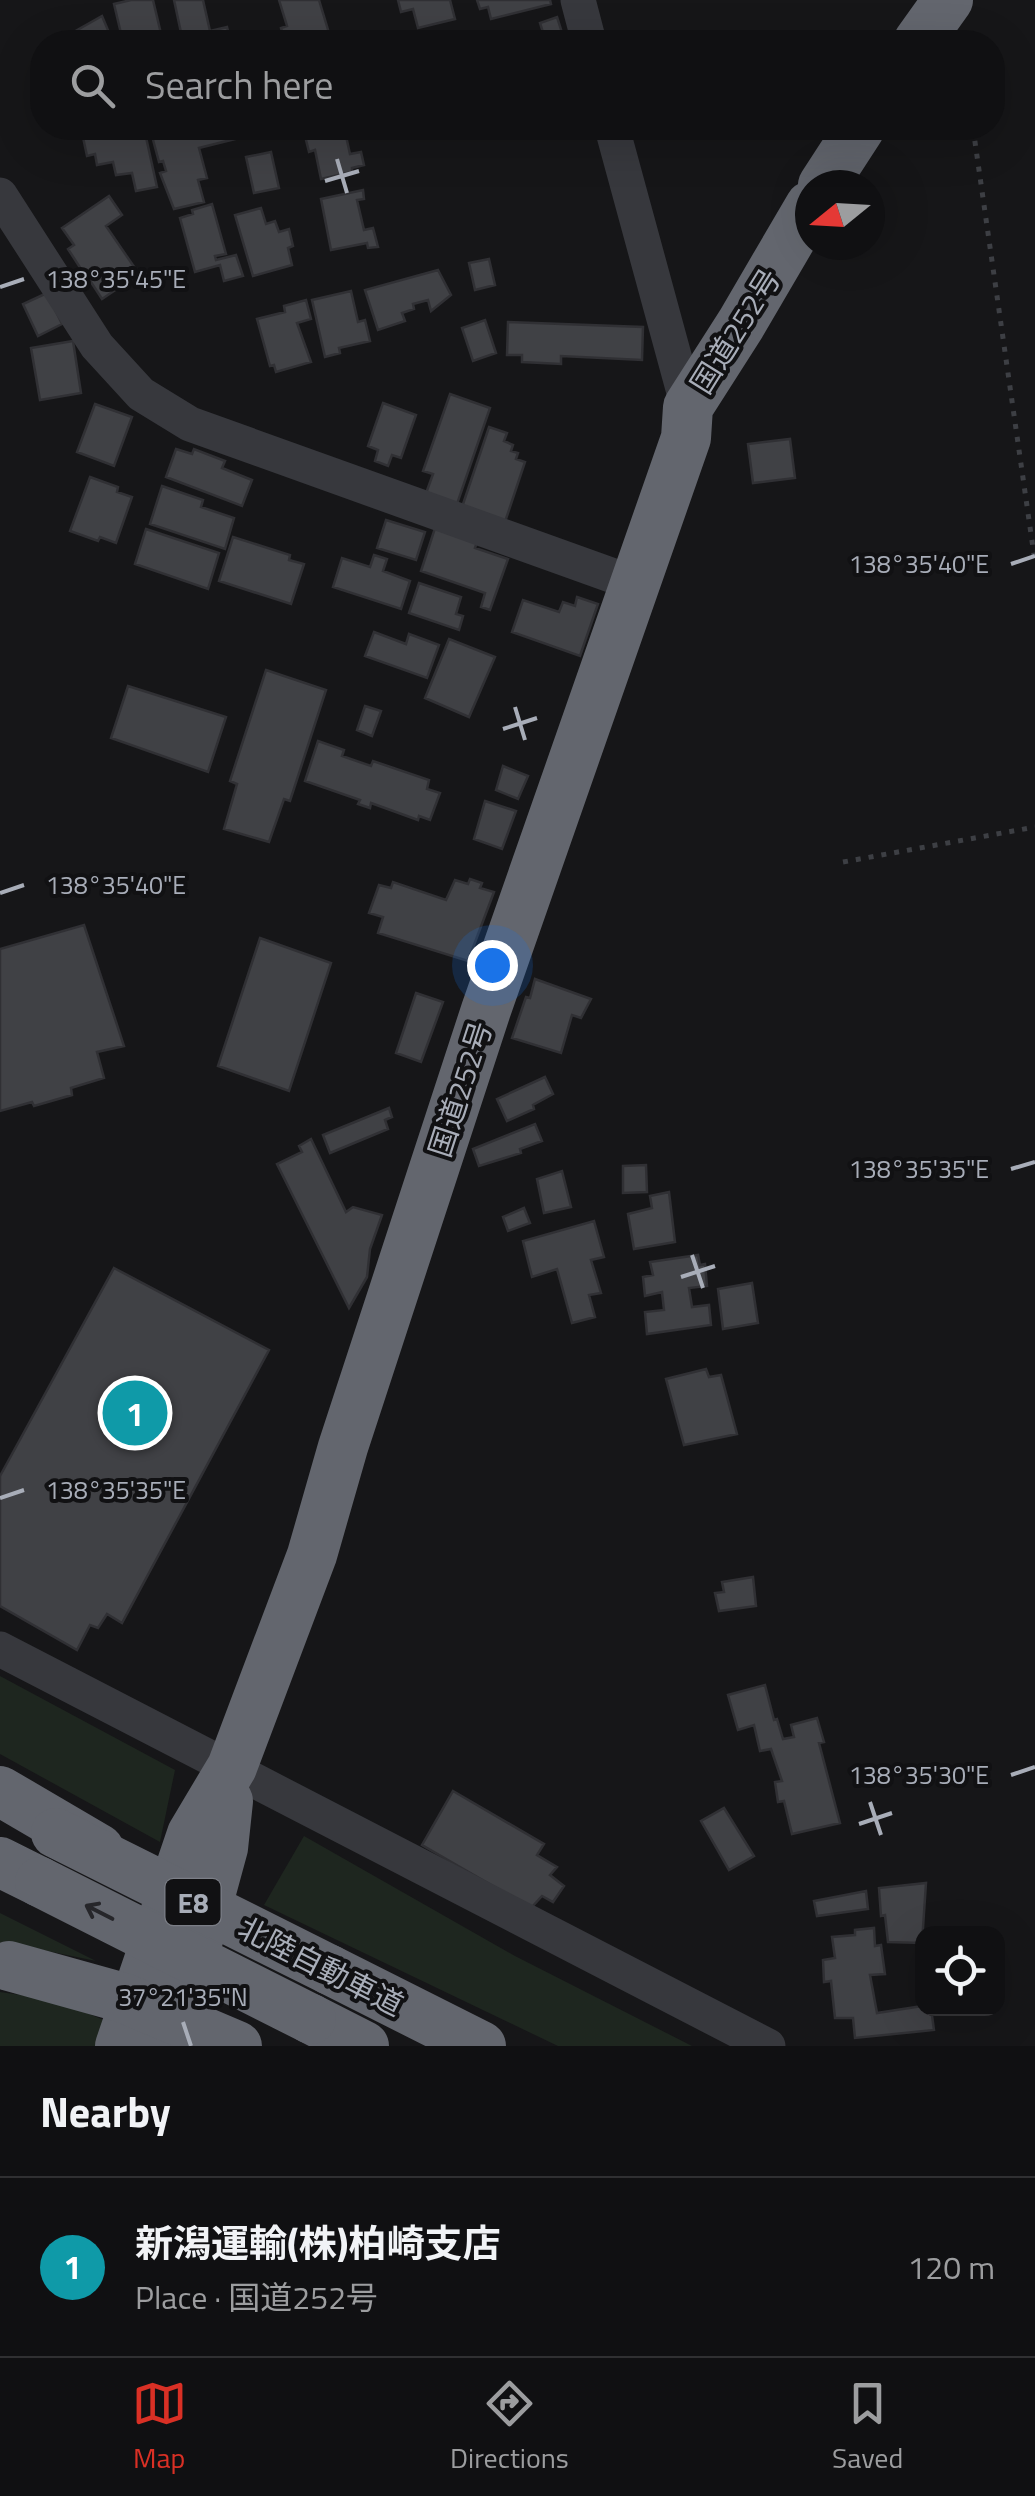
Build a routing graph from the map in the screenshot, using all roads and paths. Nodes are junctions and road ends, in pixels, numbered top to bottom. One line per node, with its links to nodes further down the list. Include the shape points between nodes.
1 (578, 0): 3 (street)
2 (948, 0): 4 (highway)
3 (586, 30)
4 (927, 30)
5 (615, 140): 11 (street)
6 (852, 140): 8 (highway)
7 (974, 140): 12 (path)
8 (833, 170)
9 (0, 195): 13 (street, via 97,346 141,394 190,424)
10 (795, 232): 11 (highway, 国道252号)
11 (688, 407): 13 (highway, 国道252号, via 686,438)
12 (1035, 562)
13 (633, 583): 17 (highway, 国道252号, via 486,1010 312,1555)
14 (1035, 827): 15 (path)
15 (843, 862)
16 (0, 1649): 17 (street)
17 (232, 1767): 23 (highway, 国道252号, via 192,1834); 24 (highway, 国道252号, via 223,1848); 28 (street)
18 (0, 1790): 20 (highway)
19 (0, 1806): 20 (highway, 北陸自動車道 / E8)
20 (58, 1829): 27 (highway, 北陸自動車道 / E8, bridge)
21 (20, 1872): 26 (highway, 北陸自動車道 / E8, one-way to 21, bridge)
22 (5, 1965): 25 (highway, bridge, via 124,1998)
23 (120, 2046)
24 (169, 2046)
25 (236, 2046)
26 (364, 2046)
27 (480, 2046)
28 (768, 2046)

